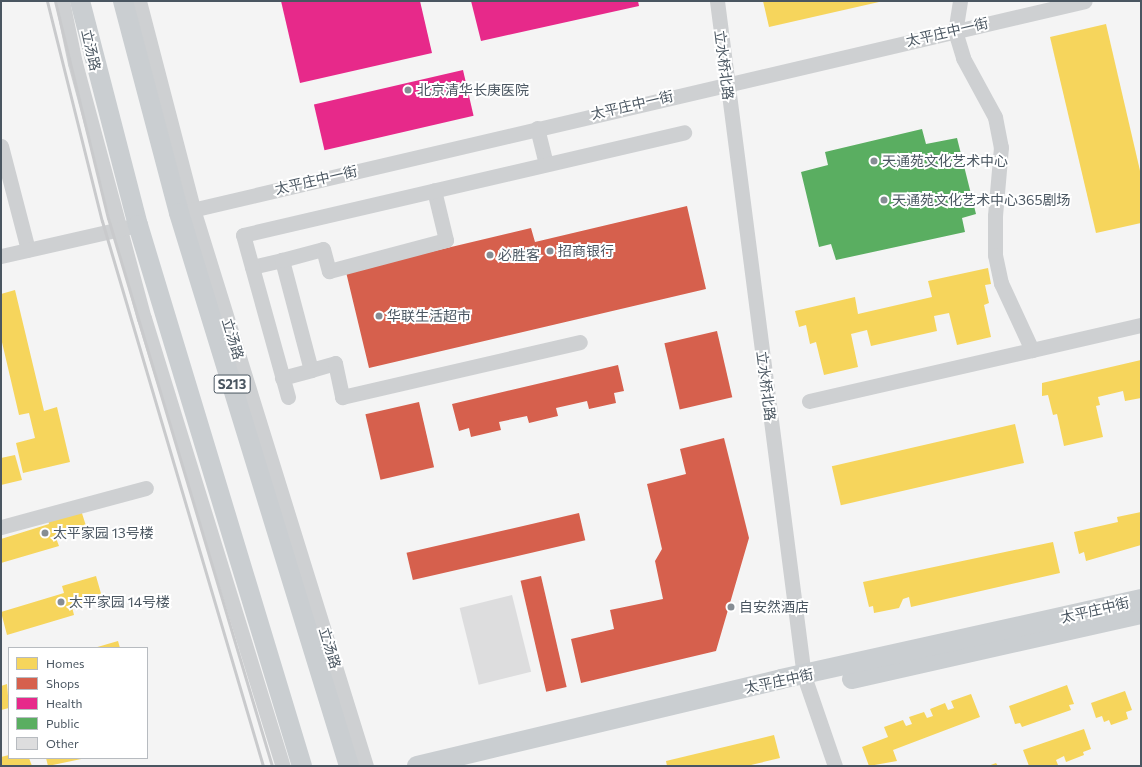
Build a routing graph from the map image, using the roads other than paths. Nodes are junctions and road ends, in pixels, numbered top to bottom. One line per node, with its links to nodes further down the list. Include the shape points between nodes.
1 (62, 1): 16 (street, 立汤路, via 74,63)
2 (80, 1): 16 (main road, 立汤路)
3 (122, 1): 15 (main road, 立汤路 / S213)
4 (139, 1): 15 (street, 立汤路 / S213)
5 (717, 1): 9 (street, 立水桥北路)
6 (960, 1): 8 (street)
7 (1085, 1): 8 (street, 太平庄中一街)
8 (955, 31): 9 (street, 太平庄中一街); 23 (street, via 963,58 995,117 1001,147 995,255 1001,283)
9 (727, 82): 10 (street, 太平庄中一街); 32 (street, 立水桥北路)
10 (537, 128): 13 (street); 15 (street, 太平庄中一街)
11 (684, 132): 13 (street)
12 (1, 146): 17 (street)
13 (546, 164): 14 (street)
14 (434, 190): 19 (street, via 446,240 329,271 323,250); 20 (street, via 243,236)
15 (186, 211): 35 (main road, 立汤路 / S213); 36 (street, 立汤路 / S213)
16 (129, 227): 17 (street); 33 (street, 立汤路, via 174,420); 34 (main road, 立汤路)
17 (28, 250): 18 (street)
18 (1, 256)
19 (282, 260): 20 (street); 24 (street)
20 (252, 267): 25 (street)
21 (1141, 325): 23 (street)
22 (580, 342): 24 (street, via 342,397 335,363)
23 (1032, 350): 27 (street)
24 (311, 370): 25 (street)
25 (282, 378): 26 (street)
26 (288, 397)
27 (809, 401)
28 (146, 488): 29 (street)
29 (1, 527)
30 (1141, 599): 32 (main road, 太平庄中街)
31 (1141, 614): 32 (main road, 太平庄中街)
32 (805, 683): 37 (main road, 太平庄中街); 38 (main road, 太平庄中街); 39 (street, 立水桥北路)
33 (283, 766)
34 (302, 766)
35 (349, 766)
36 (366, 766)
37 (418, 766)
38 (474, 766)
39 (835, 766)

